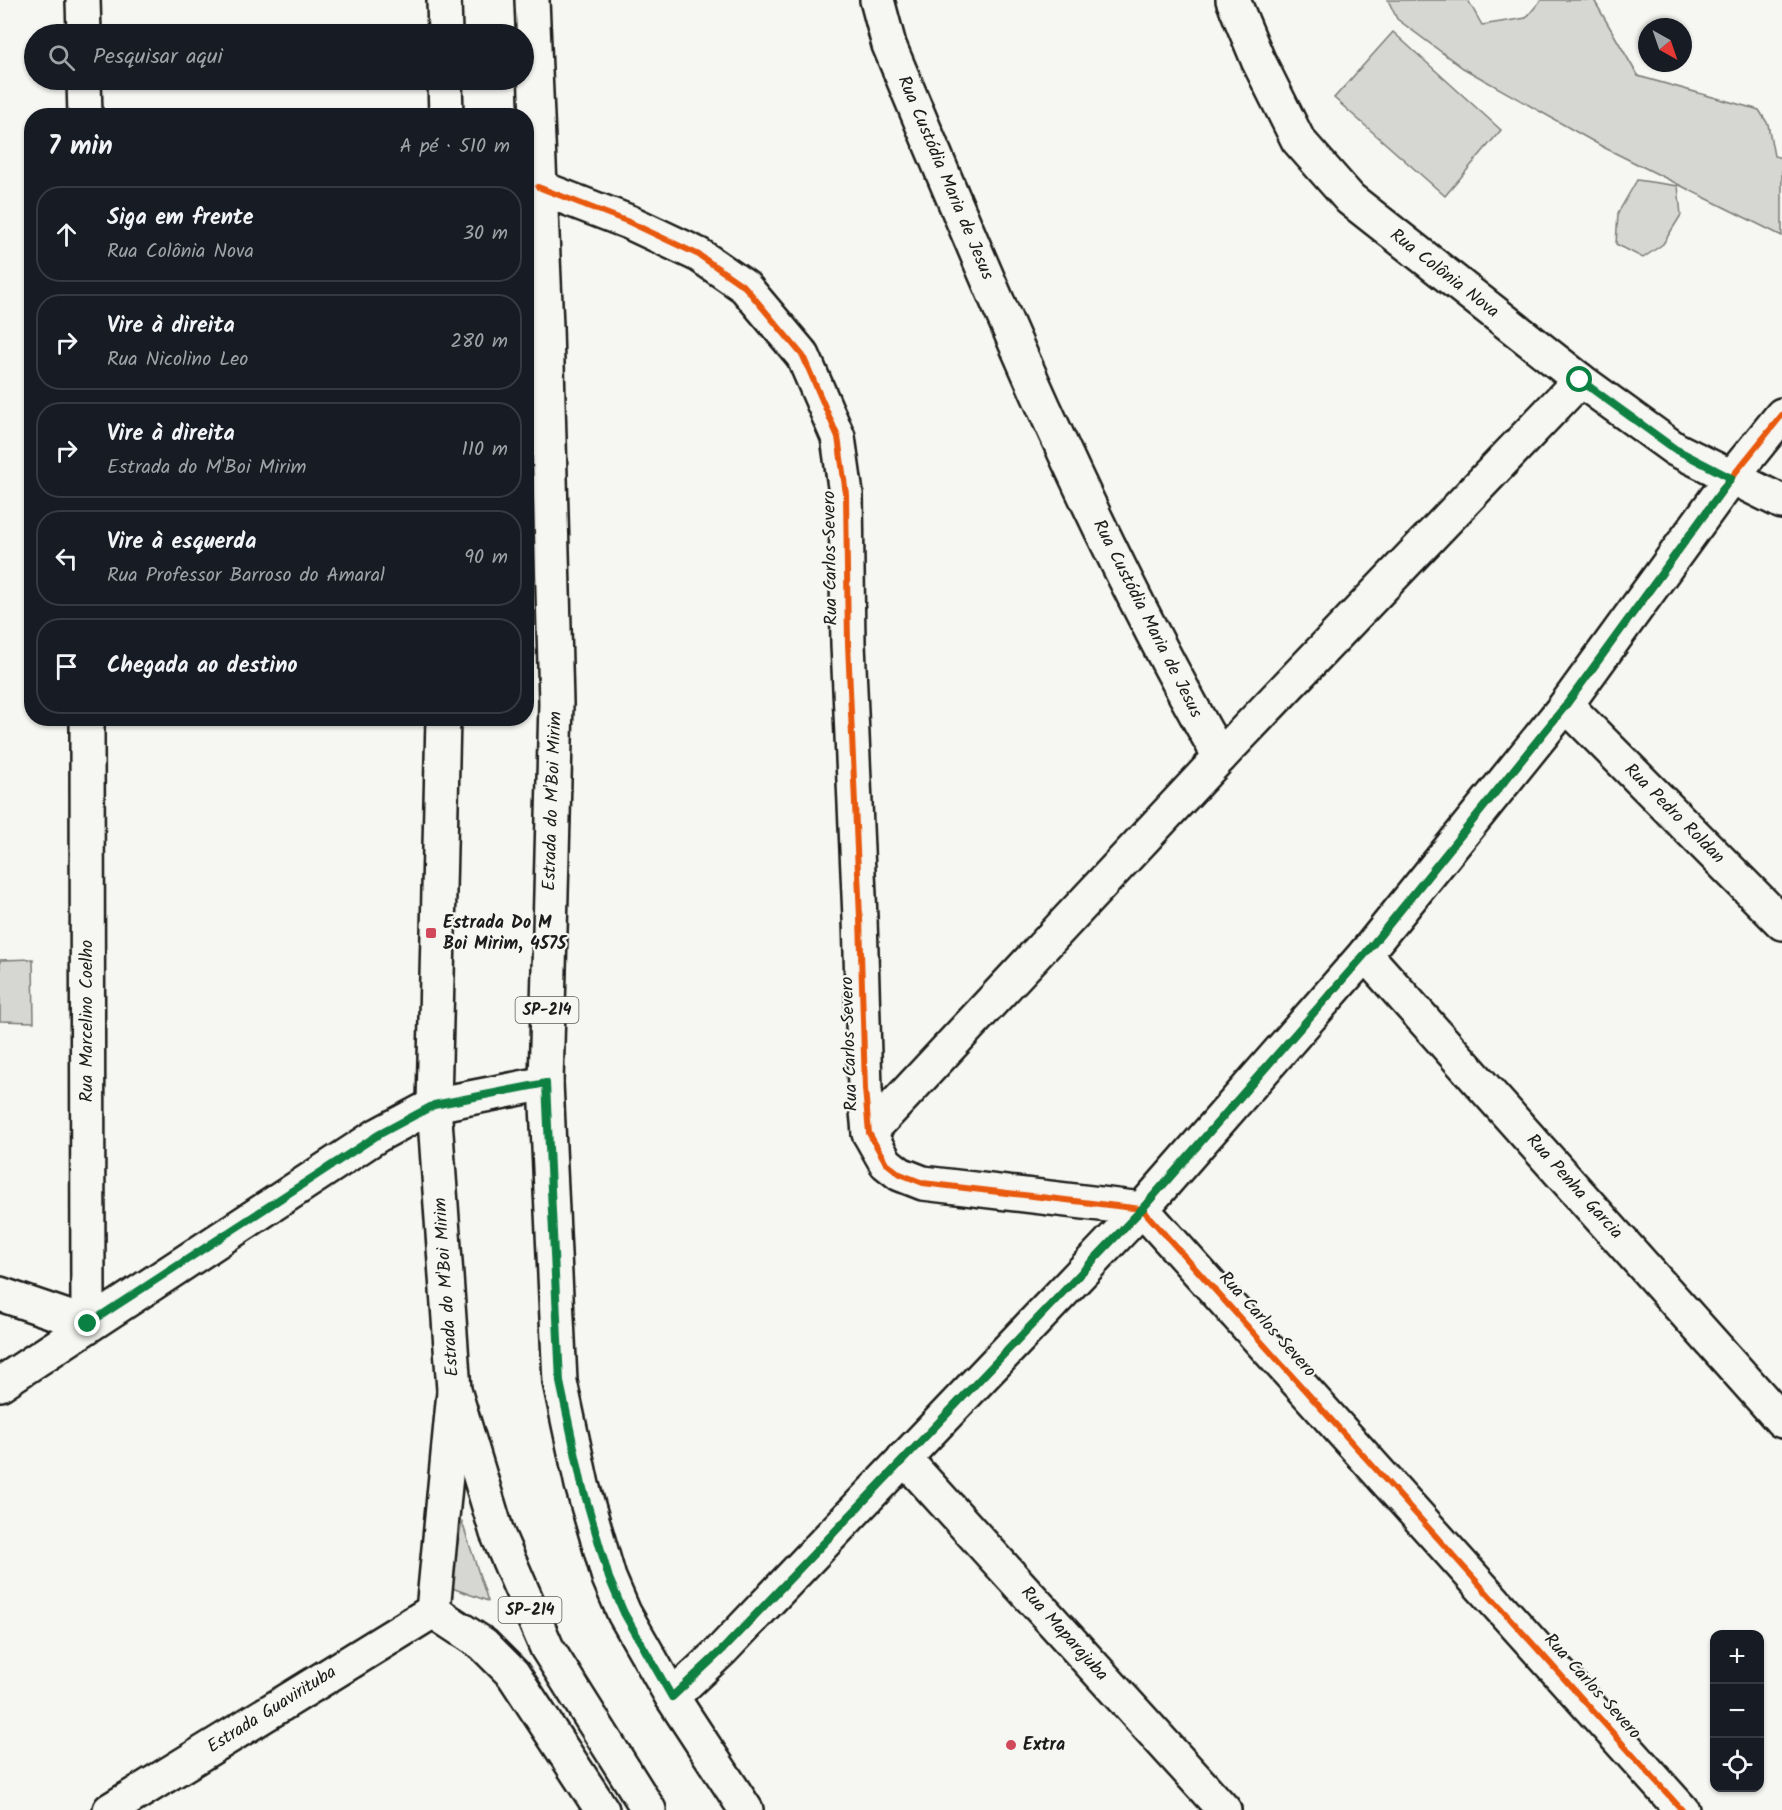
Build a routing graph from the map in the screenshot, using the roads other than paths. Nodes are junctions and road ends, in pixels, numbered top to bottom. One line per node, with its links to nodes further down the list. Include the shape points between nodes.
1 (83, 0): 6 (street)
2 (444, 0): 7 (street)
3 (532, 0): 8 (street, Estrada do M'Boi Mirim / SP-214)
4 (877, 0): 23 (street, Rua Custódia Maria de Jesus, via 889,45 1048,417 1174,677)
5 (1233, 0): 16 (street, Rua Colônia Nova, via 1299,140 1350,199)
6 (84, 24)
7 (445, 24)
8 (533, 24)
9 (534, 62): 14 (street, Estrada do M'Boi Mirim / SP-214)
10 (84, 90): 12 (street)
11 (445, 90): 13 (street)
12 (85, 108)
13 (446, 108)
14 (538, 187): 15 (street, Estrada do M'Boi Mirim / SP-214); 28 (street, Rua Carlos Severo, via 629,222 699,255 745,287 803,356 837,437 846,494 848,644)
15 (536, 327): 26 (street, Estrada do M'Boi Mirim / SP-214, via 556,704)
16 (1580, 380): 18 (street, Rua Colônia Nova, via 1675,449); 23 (street)
17 (1782, 415): 18 (street)
18 (1731, 478): 19 (street, Rua Colônia Nova); 20 (street)
19 (1782, 502)
20 (1566, 705): 24 (street, Rua Pedro Roldan); 25 (street)
21 (87, 726): 31 (street, Rua Marcelino Coelho)
22 (443, 726): 27 (street, Estrada do M'Boi Mirim / SP-214)
23 (1221, 757): 28 (street)
24 (1782, 923)
25 (1365, 954): 29 (street); 34 (street, Rua Penha Garcia)
26 (546, 1083): 27 (street); 37 (street, Estrada do M'Boi Mirim / SP-214, via 564,1403 609,1578 624,1613)
27 (434, 1105): 31 (street, via 378,1135); 33 (street, Estrada do M'Boi Mirim / SP-214)
28 (869, 1133): 29 (street, Rua Carlos Severo, via 886,1163 900,1174 923,1183)
29 (1142, 1209): 35 (street); 43 (street, Rua Carlos Severo)
30 (0, 1294): 31 (street)
31 (88, 1324): 32 (street)
32 (0, 1384)
33 (454, 1390): 36 (street); 40 (street, Estrada do M'Boi Mirim / SP-214, via 497,1533 547,1648)
34 (1782, 1421)
35 (904, 1458): 37 (street, via 722,1650); 42 (street, Rua Maparajuba)
36 (433, 1611): 38 (street, Estrada Guavirituba); 39 (street, via 483,1644 513,1674)
37 (672, 1697): 41 (street, Estrada do M'Boi Mirim / SP-214)
38 (110, 1810)
39 (603, 1810)
40 (649, 1810)
41 (746, 1810)
42 (1224, 1810)
43 (1682, 1810)

